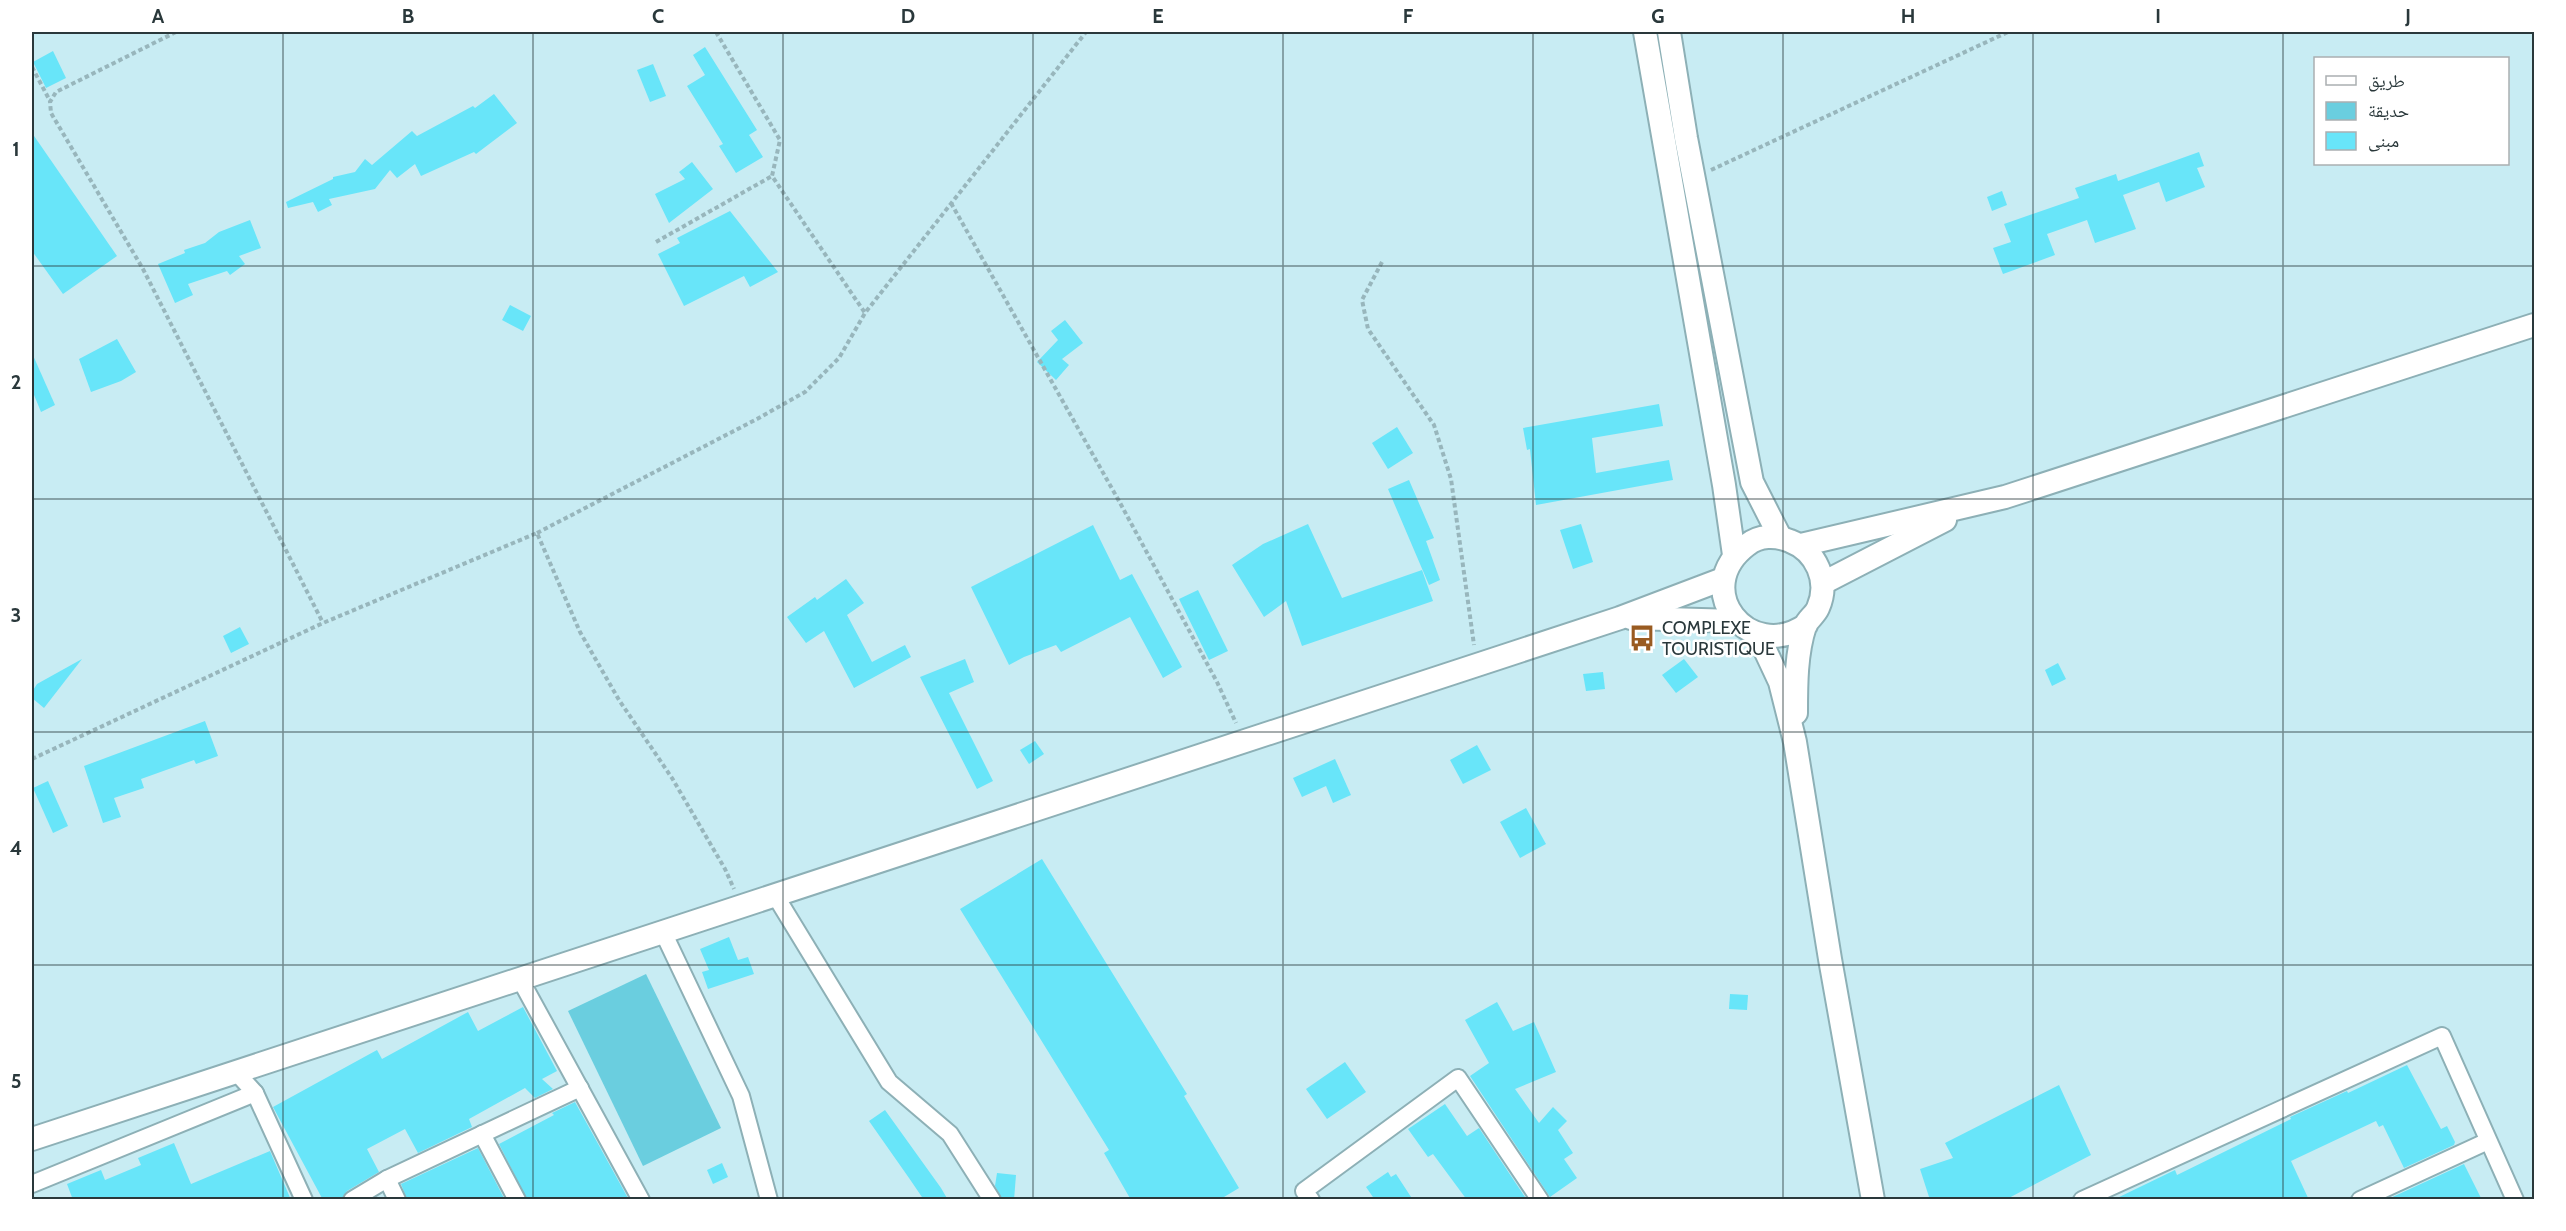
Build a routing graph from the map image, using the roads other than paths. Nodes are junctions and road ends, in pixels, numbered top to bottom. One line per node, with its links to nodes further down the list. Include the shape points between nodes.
1 (1645, 32): 6 (main road)
2 (1670, 32): 5 (main road, via 1693,176 1752,482)
3 (2535, 325): 4 (main road)
4 (1973, 506): 5 (main road); 8 (main road)
5 (1791, 541): 6 (main road, via 1753,540); 8 (main road, via 1817,563)
6 (1734, 555): 7 (main road)
7 (1723, 579): 9 (main road); 10 (main road, via 1723,596)
8 (1823, 583): 11 (main road, via 1818,610)
9 (1620, 618): 10 (main road); 14 (main road)
10 (1736, 621): 12 (main road)
11 (1806, 625): 12 (main road, via 1780,636); 13 (main road, via 1797,677)
12 (1758, 635): 13 (main road, via 1780,682)
13 (1795, 742): 34 (main road)
14 (775, 895): 15 (main road); 31 (street, via 889,1082 950,1134)
15 (663, 932): 16 (main road); 30 (street, via 741,1096)
16 (520, 979): 17 (main road); 18 (street)
17 (236, 1072): 19 (street); 21 (main road)
18 (580, 1088): 20 (street); 29 (street)
19 (255, 1093): 24 (street); 25 (street)
20 (482, 1134): 23 (street); 28 (street)
21 (32, 1139)
22 (2488, 1141): 35 (street, via 2442,1036); 36 (street); 37 (street)
23 (387, 1179): 26 (street); 27 (street)
24 (32, 1184)
25 (304, 1200)
26 (351, 1200)
27 (397, 1200)
28 (517, 1200)
29 (641, 1200)
30 (769, 1200)
31 (992, 1200)
32 (1311, 1200): 33 (street, via 1304,1191 1458,1078)
33 (1540, 1200)
34 (1873, 1200)
35 (2082, 1200)
36 (2360, 1200)
37 (2515, 1200)

